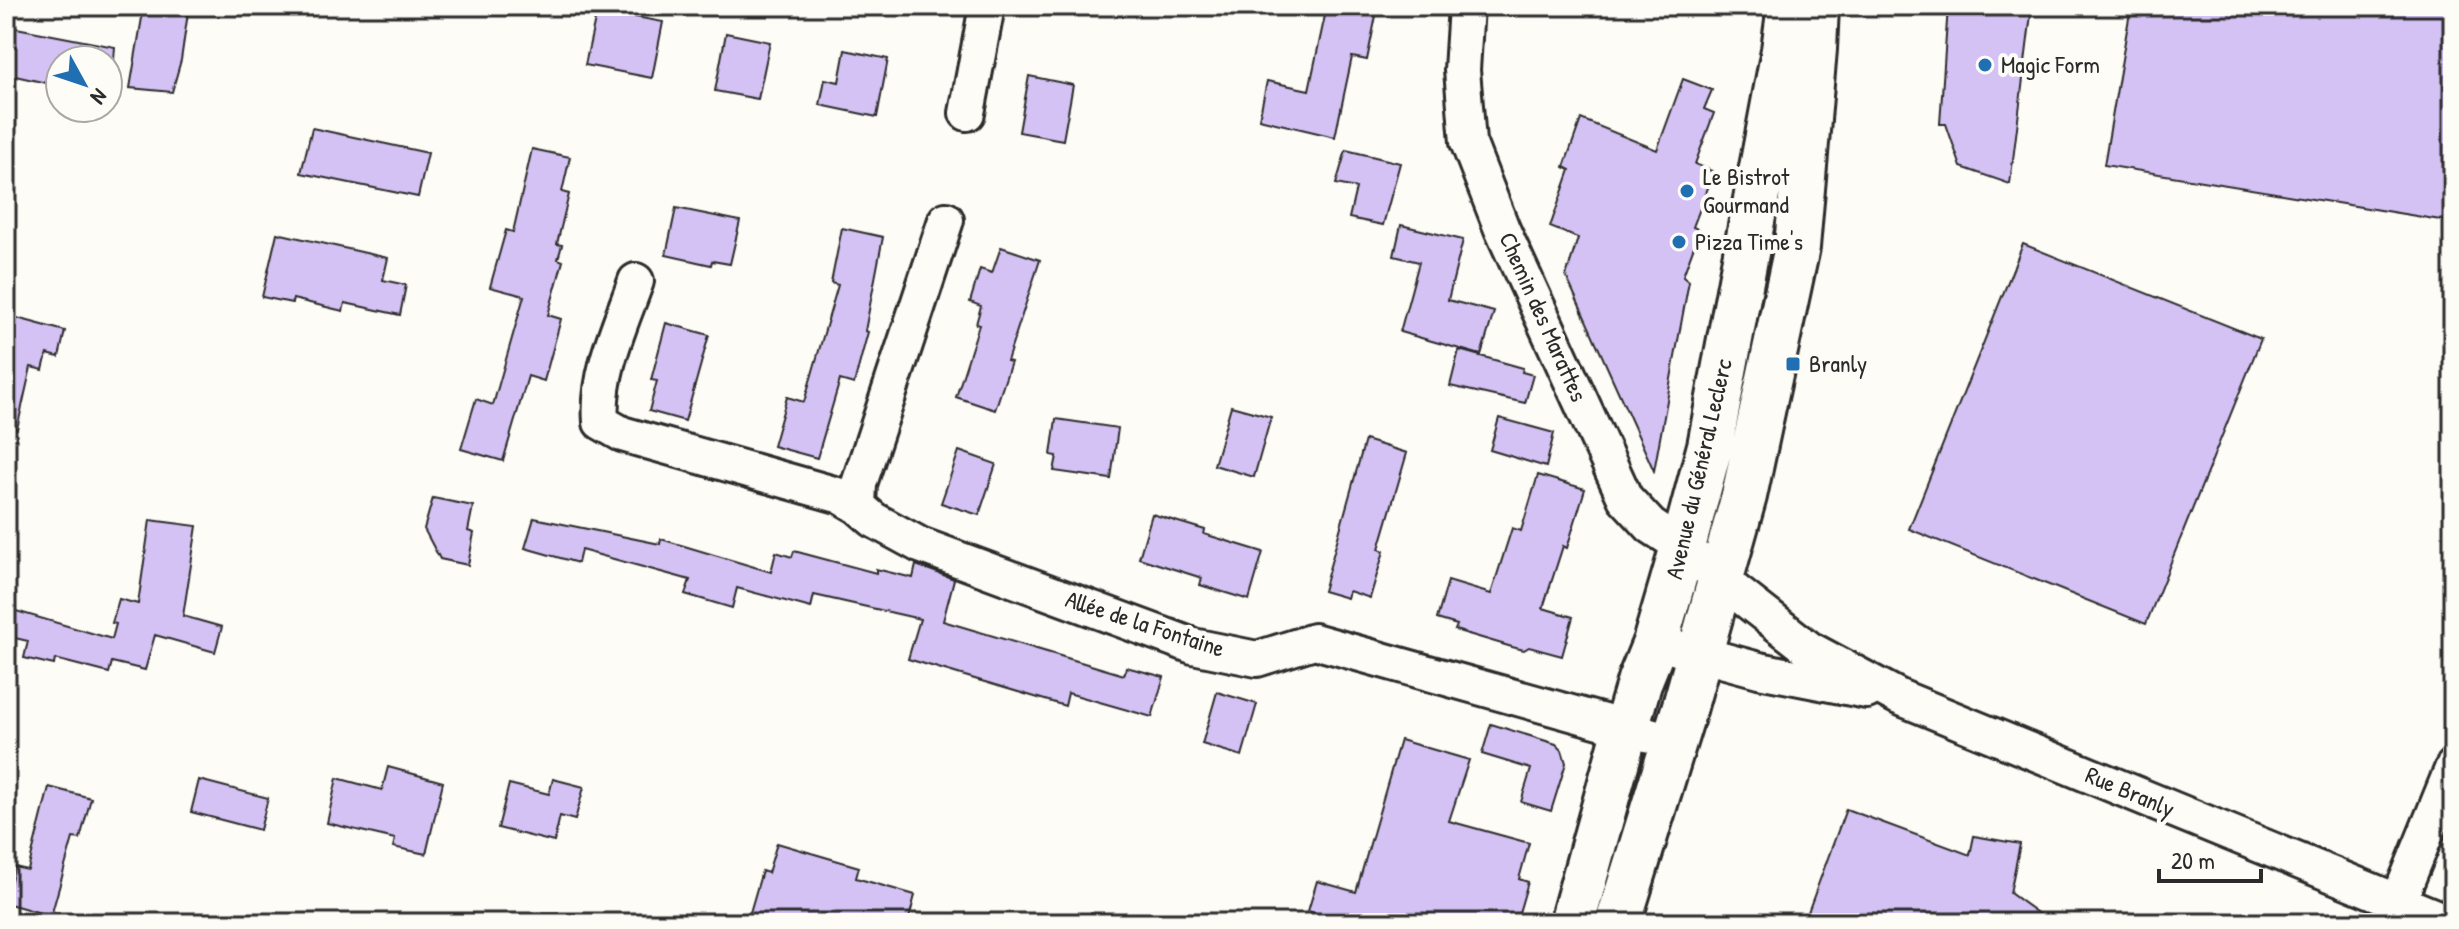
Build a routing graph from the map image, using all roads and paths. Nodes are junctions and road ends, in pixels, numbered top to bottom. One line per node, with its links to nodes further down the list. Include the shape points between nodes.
1 (987, 6): 5 (street)
2 (1466, 6): 9 (street, Chemin des Marattes, via 1462,70 1468,142 1497,215 1625,498 1651,526)
3 (1790, 6): 9 (main road, Avenue du Général Leclerc, via 1710,446)
4 (1816, 6): 10 (main road, Avenue du Général Leclerc, via 1797,247)
5 (967, 113)
6 (946, 220): 8 (street, via 859,484)
7 (636, 281): 8 (street, Allée de la Fontaine, via 606,368 601,422 627,436 841,496)
8 (858, 506): 14 (street, Allée de la Fontaine, via 920,545 1193,646 1257,659 1314,641)
9 (1683, 547): 10 (street, Chemin des Marattes); 11 (main road, Avenue du Général Leclerc)
10 (1722, 581): 12 (main road, Avenue du Général Leclerc); 13 (street, Rue Branly, via 1809,649)
11 (1655, 643): 12 (street, Rue Branly); 14 (main road, Avenue du Général Leclerc)
12 (1701, 653): 13 (street, Rue Branly, via 1759,670); 15 (main road, Avenue du Général Leclerc)
13 (1899, 697): 17 (street, Rue Branly)
14 (1626, 728): 15 (street, Allée de la Fontaine); 18 (main road, Avenue du Général Leclerc)
15 (1675, 742): 19 (main road, Avenue du Général Leclerc)
16 (2453, 767): 17 (street)
17 (2393, 913): 20 (street, Rue Branly)
18 (1572, 923)
19 (1618, 923)
20 (2450, 923)

